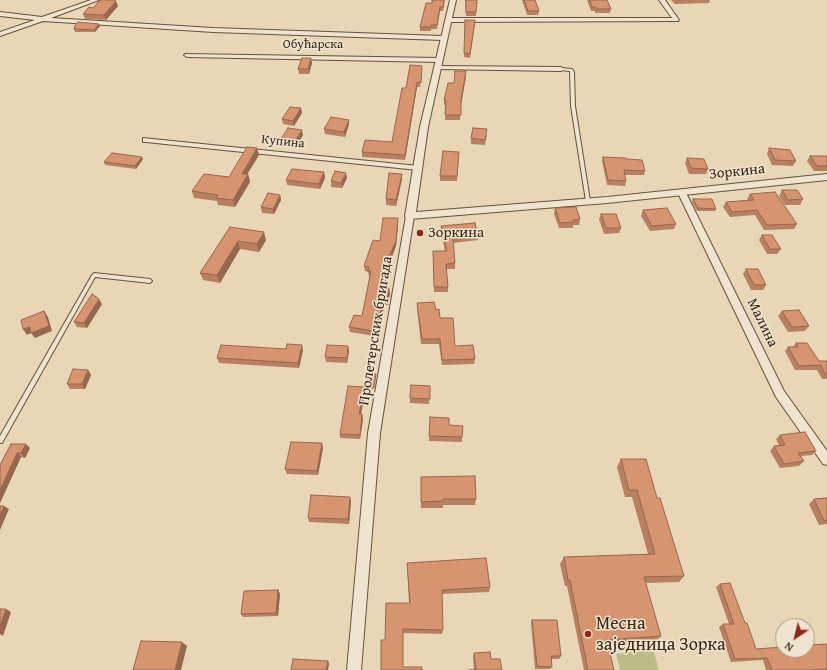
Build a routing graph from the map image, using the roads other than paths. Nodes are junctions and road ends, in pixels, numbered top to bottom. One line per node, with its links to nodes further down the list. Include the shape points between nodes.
1 (96, 0): 5 (street)
2 (453, 0): 6 (street, Пролетерских бригада)
3 (662, 0): 6 (street, via 676,20)
4 (0, 14): 5 (street)
5 (43, 19): 7 (street); 8 (street, via 213,30)
6 (448, 20): 8 (street, Пролетерских бригада)
7 (0, 34)
8 (443, 38): 10 (street, Пролетерских бригада)
9 (188, 55): 10 (street, Обућарска)
10 (438, 63): 11 (street, Обућарска); 13 (street, Пролетерских бригада)
11 (560, 69): 16 (lane, via 572,72 573,106)
12 (146, 140): 13 (street, Купина)
13 (418, 168): 17 (street, Пролетерских бригада)
14 (827, 177): 15 (street, Зоркина)
15 (682, 192): 16 (street, Зоркина); 20 (street, Малина, via 780,394)
16 (588, 202): 17 (street, Зоркина)
17 (410, 216): 21 (street, Пролетерских бригада, via 374,433)
18 (150, 281): 19 (lane, via 94,275)
19 (0, 441)
20 (827, 460)
21 (354, 670)

